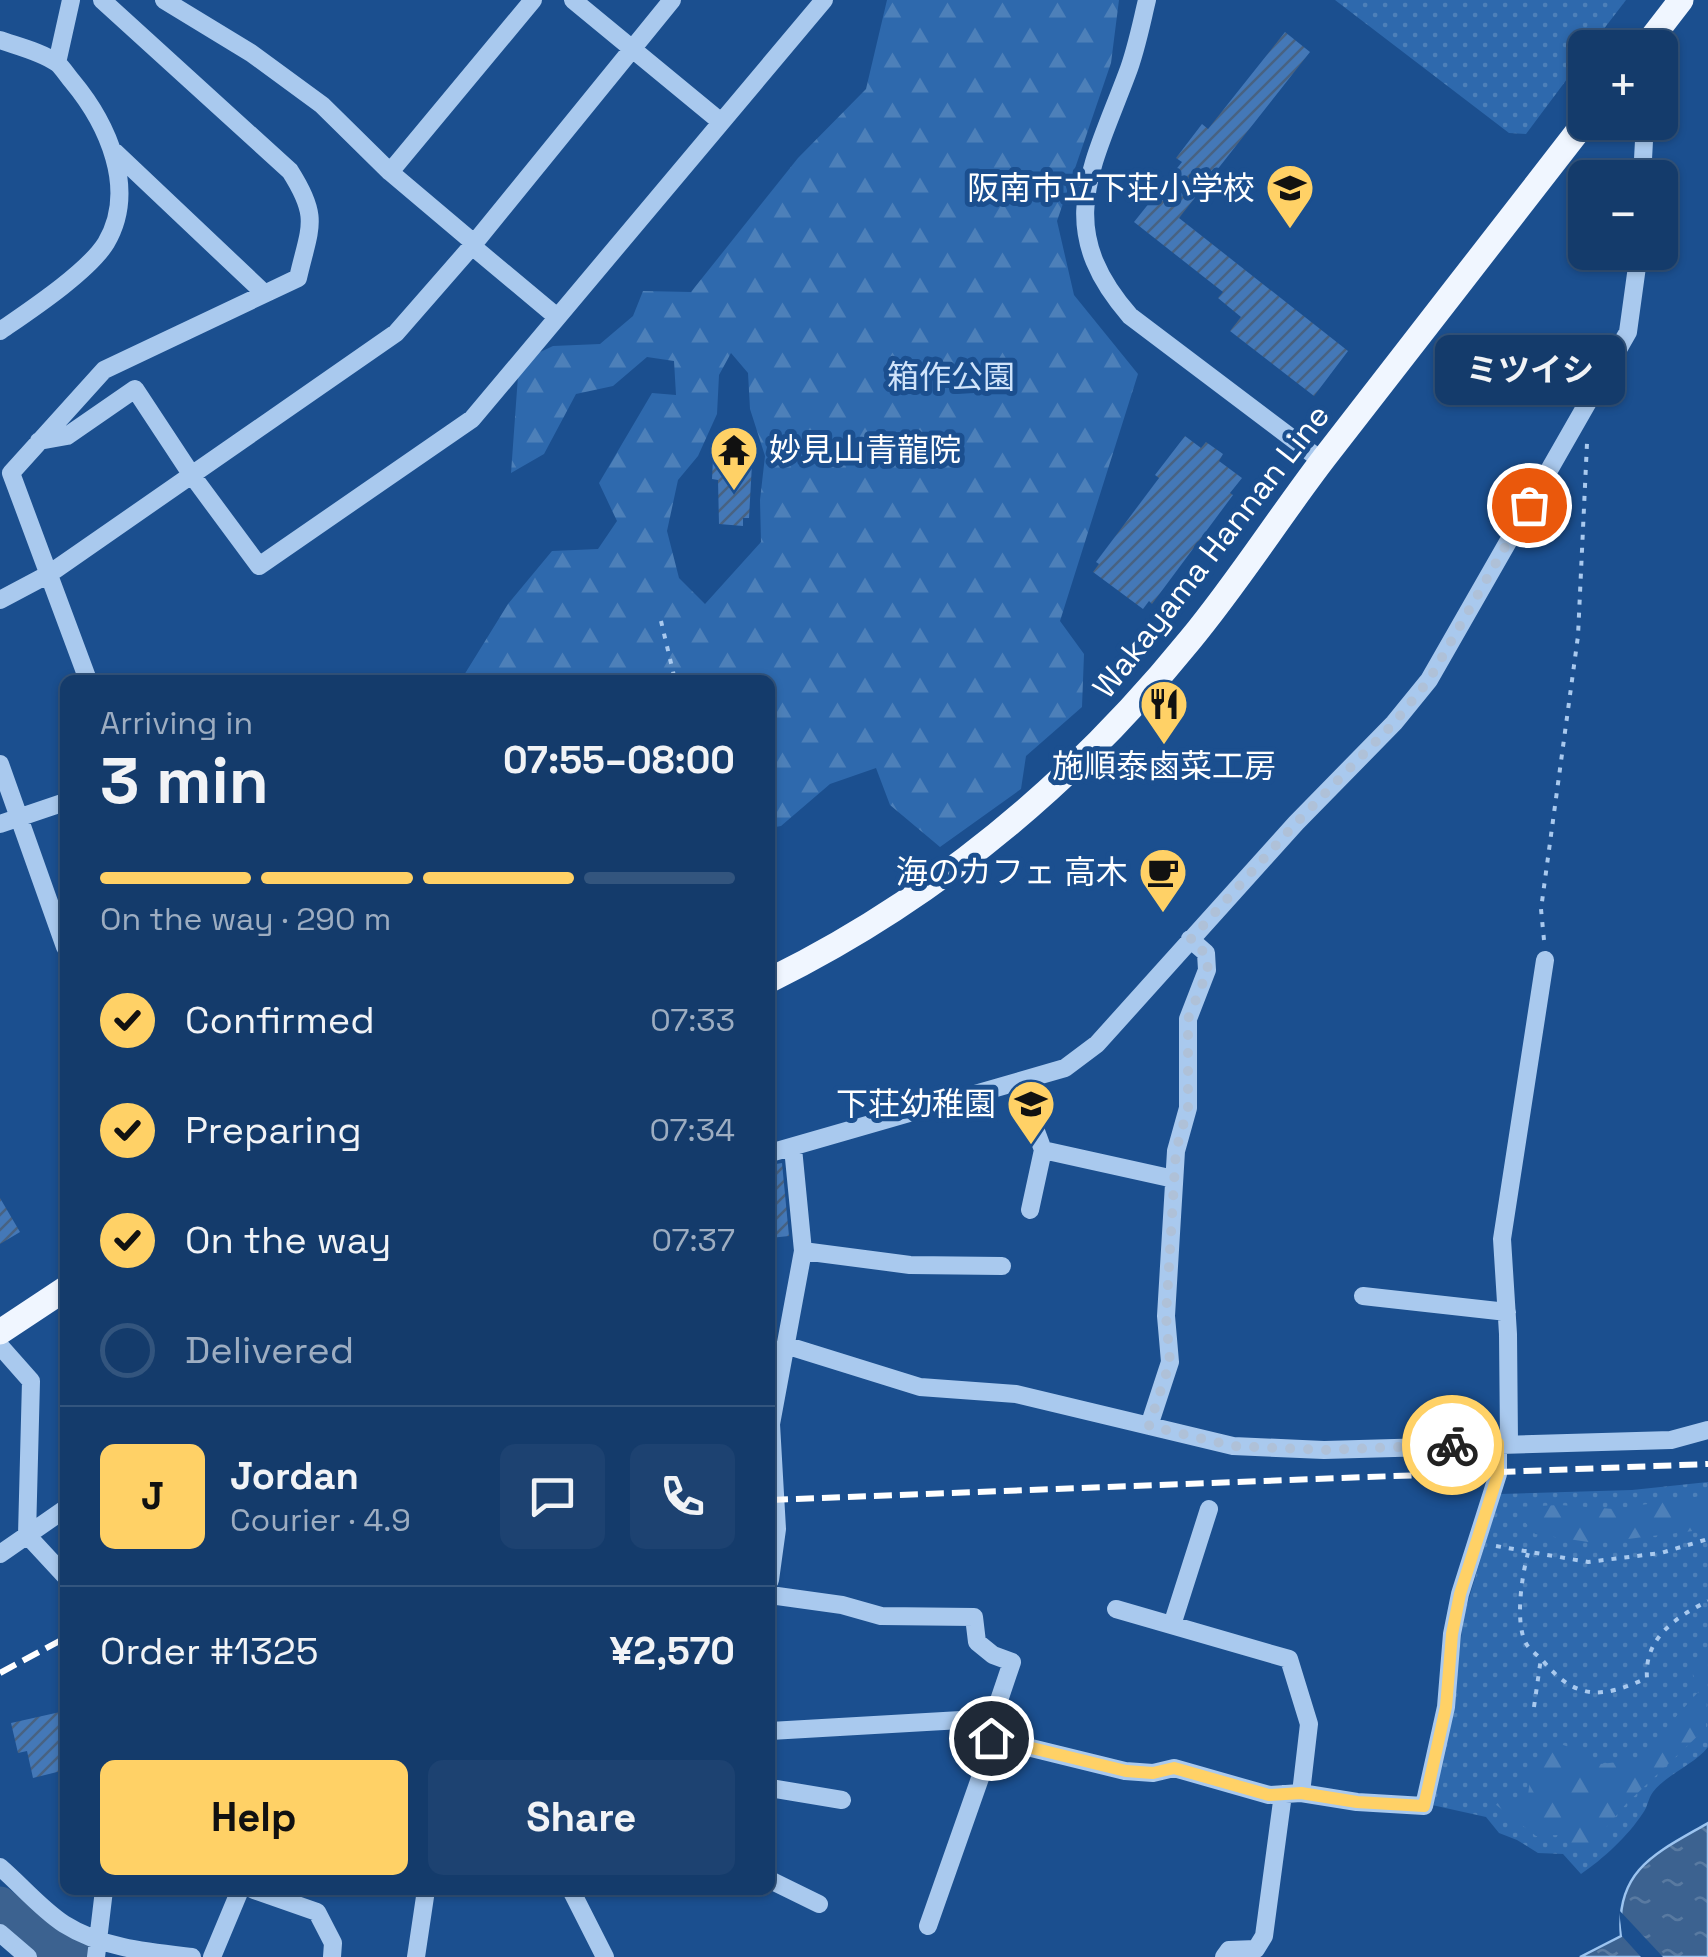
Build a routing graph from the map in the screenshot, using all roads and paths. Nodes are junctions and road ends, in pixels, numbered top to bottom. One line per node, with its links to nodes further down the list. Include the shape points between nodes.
1 (72, 0): 13 (street)
2 (102, 0): 20 (street, via 290,170 308,198 312,221 298,278)
3 (164, 0): 17 (street, via 322,105)
4 (534, 0): 17 (street)
5 (572, 0): 12 (street)
6 (672, 0): 12 (street)
7 (824, 0): 14 (street)
8 (1146, 0): 25 (street, via 1129,69 1087,177 1090,256 1130,316)
9 (1682, 0): 10 (main road)
10 (1658, 30)
11 (0, 40): 13 (street)
12 (632, 50): 14 (street); 18 (street)
13 (56, 62): 16 (street, via 88,101)
14 (721, 122): 21 (street)
15 (1572, 140): 25 (main road, Wakayama Hannan Line)
16 (114, 152): 20 (street); 22 (street, via 115,218 105,244)
17 (390, 172): 18 (street)
18 (473, 244): 21 (street); 26 (street, via 396,333)
19 (1637, 270): 37 (street, via 1628,332 1429,680)
20 (264, 294): 23 (street, via 104,370)
21 (556, 316): 26 (street, via 472,419 258,566)
22 (0, 331)
23 (39, 441): 26 (street, via 67,436 135,389); 27 (street, via 11,473)
24 (1587, 442): 38 (path, via 1578,636 1541,908)
25 (1322, 461): 39 (main road, Wakayama Hannan Line, via 1136,706 1037,802 930,889)
26 (191, 474): 27 (street)
27 (49, 574): 28 (street); 30 (street)
28 (0, 600)
29 (661, 621): 31 (path)
30 (86, 675)
31 (673, 675)
32 (0, 764): 34 (street)
33 (60, 804): 34 (street)
34 (19, 817): 35 (street); 36 (street)
35 (0, 824)
36 (60, 933)
37 (1190, 940): 40 (street, via 1098,1044 1064,1068); 44 (street, via 1206,954 1208,970 1188,1019 1188,1108)
38 (1546, 960): 50 (street, via 1502,1239)
39 (775, 978)
40 (1018, 1082): 41 (street); 42 (street)
41 (793, 1148): 43 (street); 46 (street)
42 (1043, 1150): 44 (street); 45 (street)
43 (775, 1152)
44 (1174, 1179): 55 (street, via 1166,1316 1170,1362)
45 (1030, 1210)
46 (803, 1250): 47 (street, via 910,1265); 52 (street)
47 (1002, 1266)
48 (60, 1292): 51 (main road)
49 (1363, 1296): 50 (street)
50 (1507, 1312): 57 (street)
51 (0, 1332)
52 (785, 1344): 54 (street); 55 (street, via 920,1387 1016,1394)
53 (0, 1346): 61 (street, via 31,1381)
54 (775, 1401)
55 (1149, 1426): 57 (street, via 1233,1446 1324,1450)
56 (1708, 1430): 57 (street, via 1672,1440)
57 (1504, 1442): 64 (street)
58 (775, 1508): 62 (street)
59 (1209, 1509): 71 (street)
60 (60, 1512): 61 (street)
61 (27, 1535): 66 (street); 67 (street)
62 (775, 1538)
63 (1708, 1539): 65 (path, via 1588,1562)
64 (1477, 1541): 65 (path); 77 (street, via 1452,1634 1446,1707 1424,1806)
65 (1528, 1552): 72 (path, via 1521,1618 1525,1644)
66 (0, 1554)
67 (60, 1571)
68 (775, 1596): 75 (street, via 881,1616 974,1618 977,1642 1012,1662)
69 (1708, 1601): 72 (path, via 1662,1631 1646,1660 1646,1678 1619,1691 1591,1695 1555,1676)
70 (1116, 1608): 71 (street)
71 (1172, 1625): 77 (street, via 1289,1659 1308,1724)
72 (1541, 1658): 73 (path)
73 (1534, 1707)
74 (775, 1731): 75 (street, via 961,1720)
75 (991, 1732): 77 (street, via 1126,1771 1174,1768 1269,1795); 87 (street)
76 (775, 1789): 78 (street)
77 (1292, 1794): 96 (street, via 1264,1936 1256,1949 1229,1950)
78 (842, 1800)
79 (0, 1867): 89 (street)
80 (775, 1882): 86 (street)
81 (103, 1895): 89 (street)
82 (238, 1895): 92 (street)
83 (269, 1895): 93 (street, via 318,1912 333,1943)
84 (425, 1895): 94 (street)
85 (574, 1895): 95 (street)
86 (819, 1904)
87 (928, 1926)
88 (0, 1933): 90 (street)
89 (97, 1948): 91 (street)
90 (28, 1957)
91 (192, 1957)
92 (212, 1957)
93 (332, 1957)
94 (416, 1957)
95 (605, 1957)
96 (1224, 1957)

